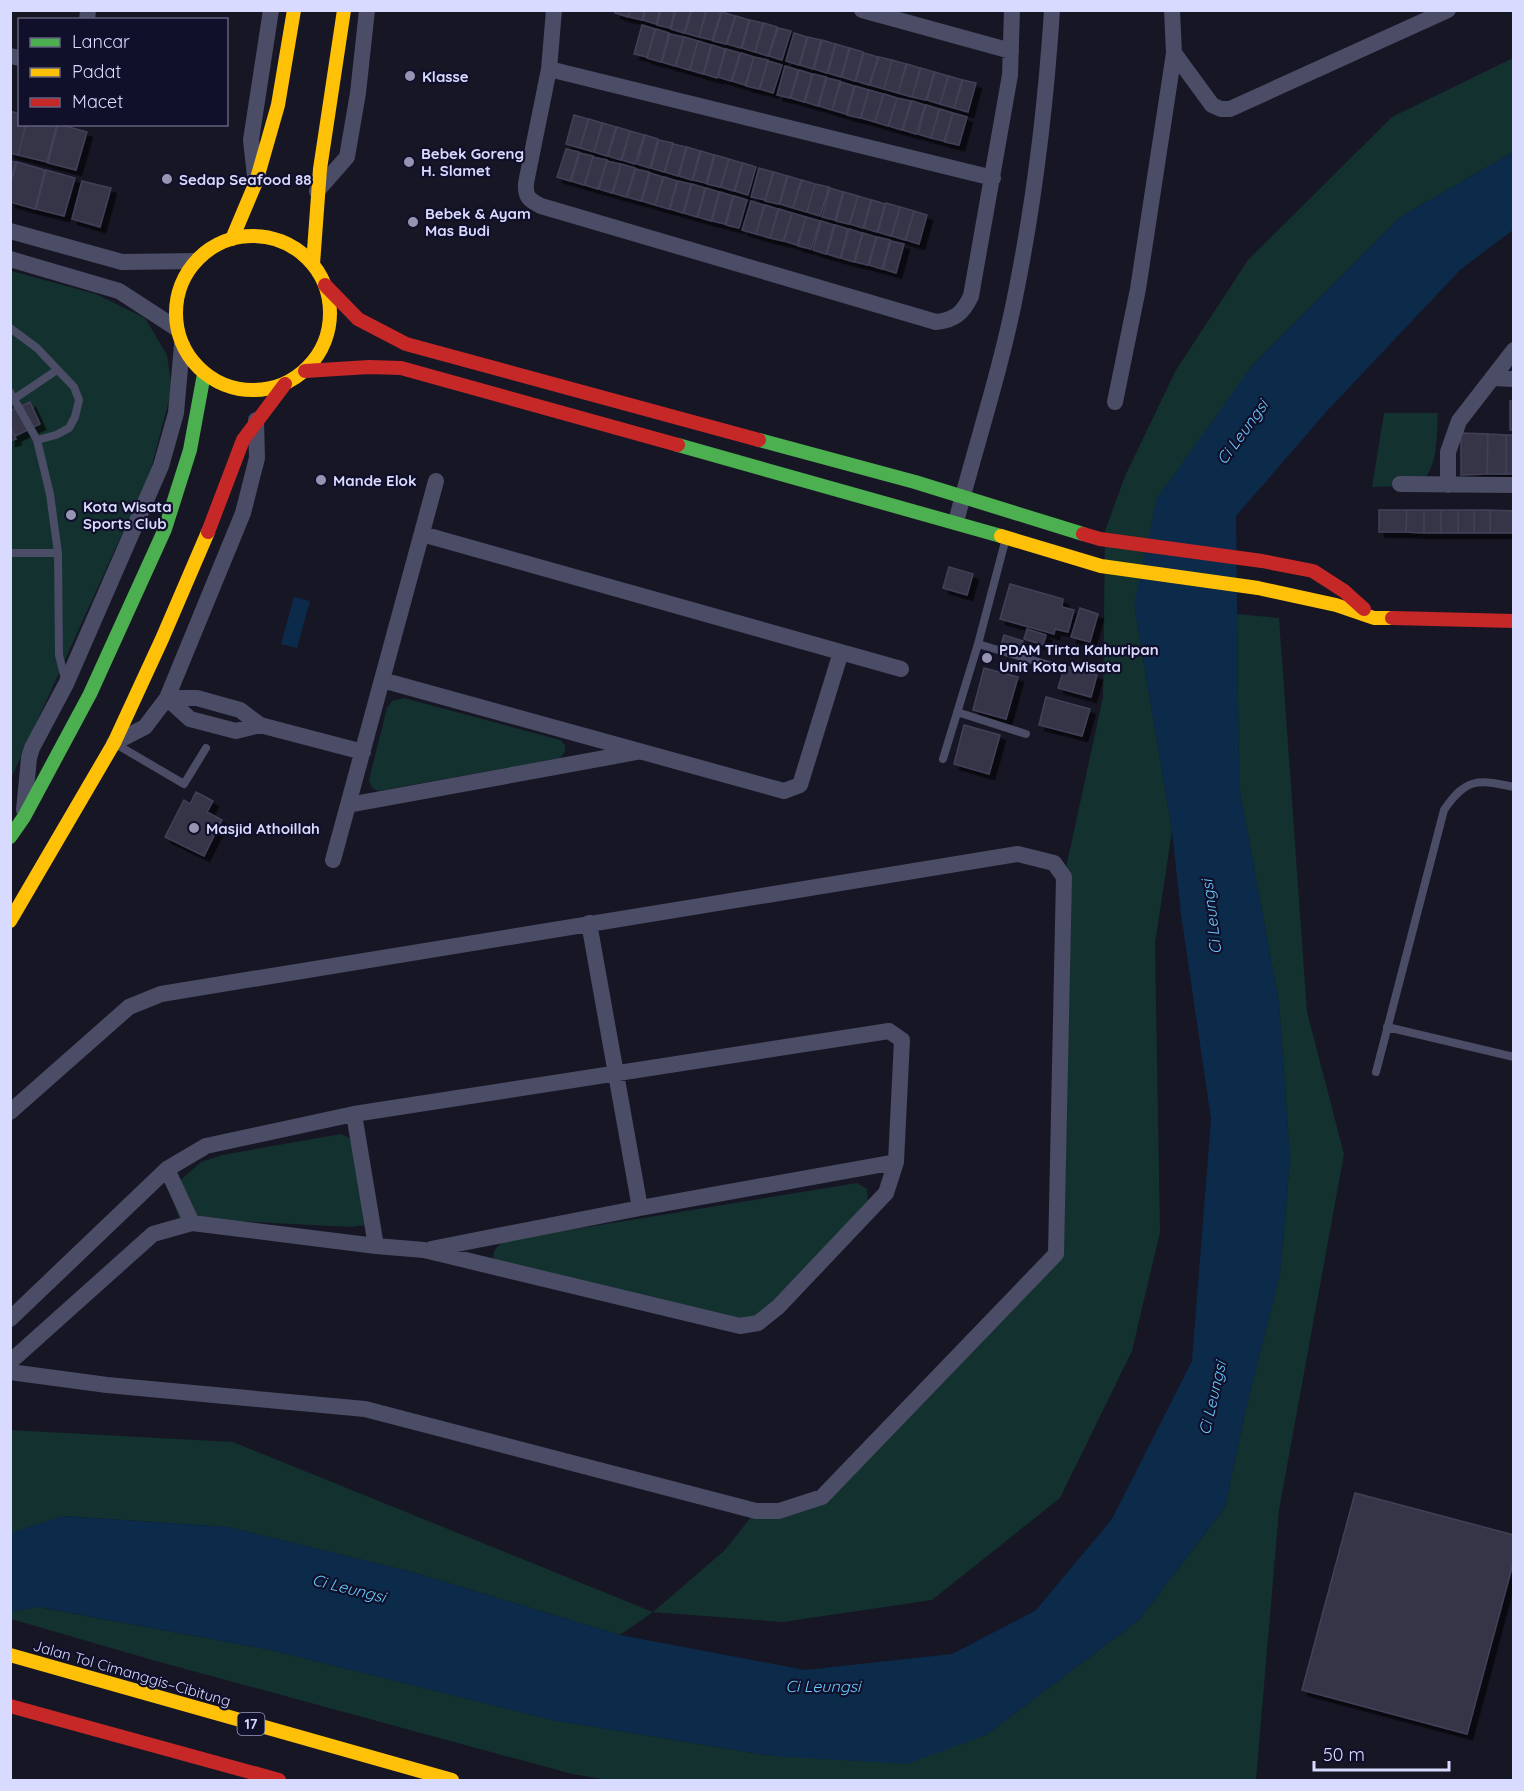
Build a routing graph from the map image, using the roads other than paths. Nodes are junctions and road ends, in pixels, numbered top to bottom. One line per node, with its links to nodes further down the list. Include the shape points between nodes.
1 (271, 10): 15 (street, via 251,140)
2 (294, 10): 15 (main road, via 278,105)
3 (344, 10): 16 (main road)
4 (367, 10): 16 (street, via 347,157)
5 (554, 10): 13 (street)
6 (862, 10): 11 (street)
7 (1012, 10): 11 (street)
8 (1052, 10): 41 (street, via 1043,119 1017,287 994,387)
9 (1172, 10): 12 (street)
10 (1448, 10): 12 (street, via 1230,110 1212,105)
11 (1011, 51): 14 (street)
12 (1174, 53): 34 (street, via 1138,289)
13 (549, 69): 14 (street); 14 (street, via 526,183 525,193 530,200 936,322 956,317 971,296)
14 (993, 178)
15 (256, 182): 18 (main road)
16 (317, 191): 21 (main road)
17 (10, 231): 20 (street, via 122,262)
18 (232, 238): 20 (main road); 21 (main road, via 276,239 297,249)
19 (10, 259): 24 (street, via 119,291)
20 (195, 261): 24 (main road, via 183,279 175,310)
21 (313, 264): 22 (main road)
22 (325, 285): 28 (main road, via 331,308 328,331 320,353); 41 (main road, via 358,319 406,344)
23 (10, 328): 27 (lane, via 37,348)
24 (176, 328): 25 (main road)
25 (182, 345): 29 (main road); 54 (street, via 176,413 161,466)
26 (1514, 350): 30 (street)
27 (57, 370): 33 (lane); 36 (lane, via 74,387 79,400 75,417 69,428)
28 (305, 371): 32 (main road); 42 (main road, via 401,368)
29 (204, 374): 32 (main road, via 243,390); 65 (main road, via 190,450 165,529 90,694)
30 (1492, 378): 31 (street); 39 (street, via 1459,421 1448,452)
31 (1514, 378)
32 (285, 384): 35 (main road)
33 (12, 395): 36 (lane)
34 (1115, 402)
35 (256, 420): 55 (street, via 257,458 243,513); 58 (main road, via 243,440 219,506)
36 (37, 440): 46 (lane)
37 (436, 481): 43 (street)
38 (1400, 484): 39 (street)
39 (1448, 485): 40 (street)
40 (1514, 485)
41 (962, 497): 42 (street); 47 (main road, via 1101,539 1313,571 1344,591)
42 (956, 522): 44 (main road)
43 (422, 534): 50 (street); 53 (street)
44 (1006, 537): 47 (main road, via 1101,566 1258,588 1328,603); 49 (lane)
45 (10, 553): 46 (lane)
46 (58, 553): 54 (lane, via 59,655)
47 (1374, 618): 48 (main road)
48 (1514, 621)
49 (978, 644): 51 (lane); 56 (lane)
50 (841, 652): 52 (street); 60 (street, via 800,786 784,791)
51 (1052, 666)
52 (901, 669)
53 (382, 680): 60 (street); 61 (street)
54 (66, 684): 65 (street, via 32,748)
55 (167, 698): 58 (street, via 145,727); 61 (street, via 197,698 240,710 260,724)
56 (957, 712): 57 (lane); 62 (lane)
57 (1026, 734)
58 (114, 743): 59 (lane, via 184,784); 68 (main road)
59 (206, 748)
60 (642, 751): 64 (street)
61 (363, 752): 64 (street)
62 (943, 759)
63 (1514, 787): 70 (lane, via 1479,782 1455,794 1444,810)
64 (348, 805): 67 (street)
65 (24, 817): 66 (main road)
66 (10, 837)
67 (333, 860)
68 (10, 921)
69 (589, 924): 73 (street); 74 (street, via 161,994 129,1007); 84 (street, via 1018,854 1054,863 1064,877 1056,1254 822,1497 779,1511 756,1511 365,1409)
70 (1387, 1028): 71 (lane); 72 (lane)
71 (1514, 1057)
72 (1376, 1072)
73 (615, 1074): 75 (street); 76 (street, via 890,1031 902,1040); 78 (street)
74 (10, 1112)
75 (354, 1114): 77 (street, via 206,1146); 80 (street)
76 (896, 1162): 78 (street); 81 (street, via 886,1193 778,1307 758,1323 740,1326)
77 (167, 1169): 79 (street); 82 (street)
78 (640, 1208): 81 (street)
79 (192, 1222): 80 (street); 83 (street, via 153,1234)
80 (376, 1246): 81 (street)
81 (424, 1250)
82 (10, 1320)
83 (10, 1362)
84 (10, 1372)
85 (10, 1655): 88 (main road, Jalan Tol Cimanggis–Cibitung / 17)
86 (10, 1706): 87 (main road)
87 (279, 1780)
88 (452, 1780)

